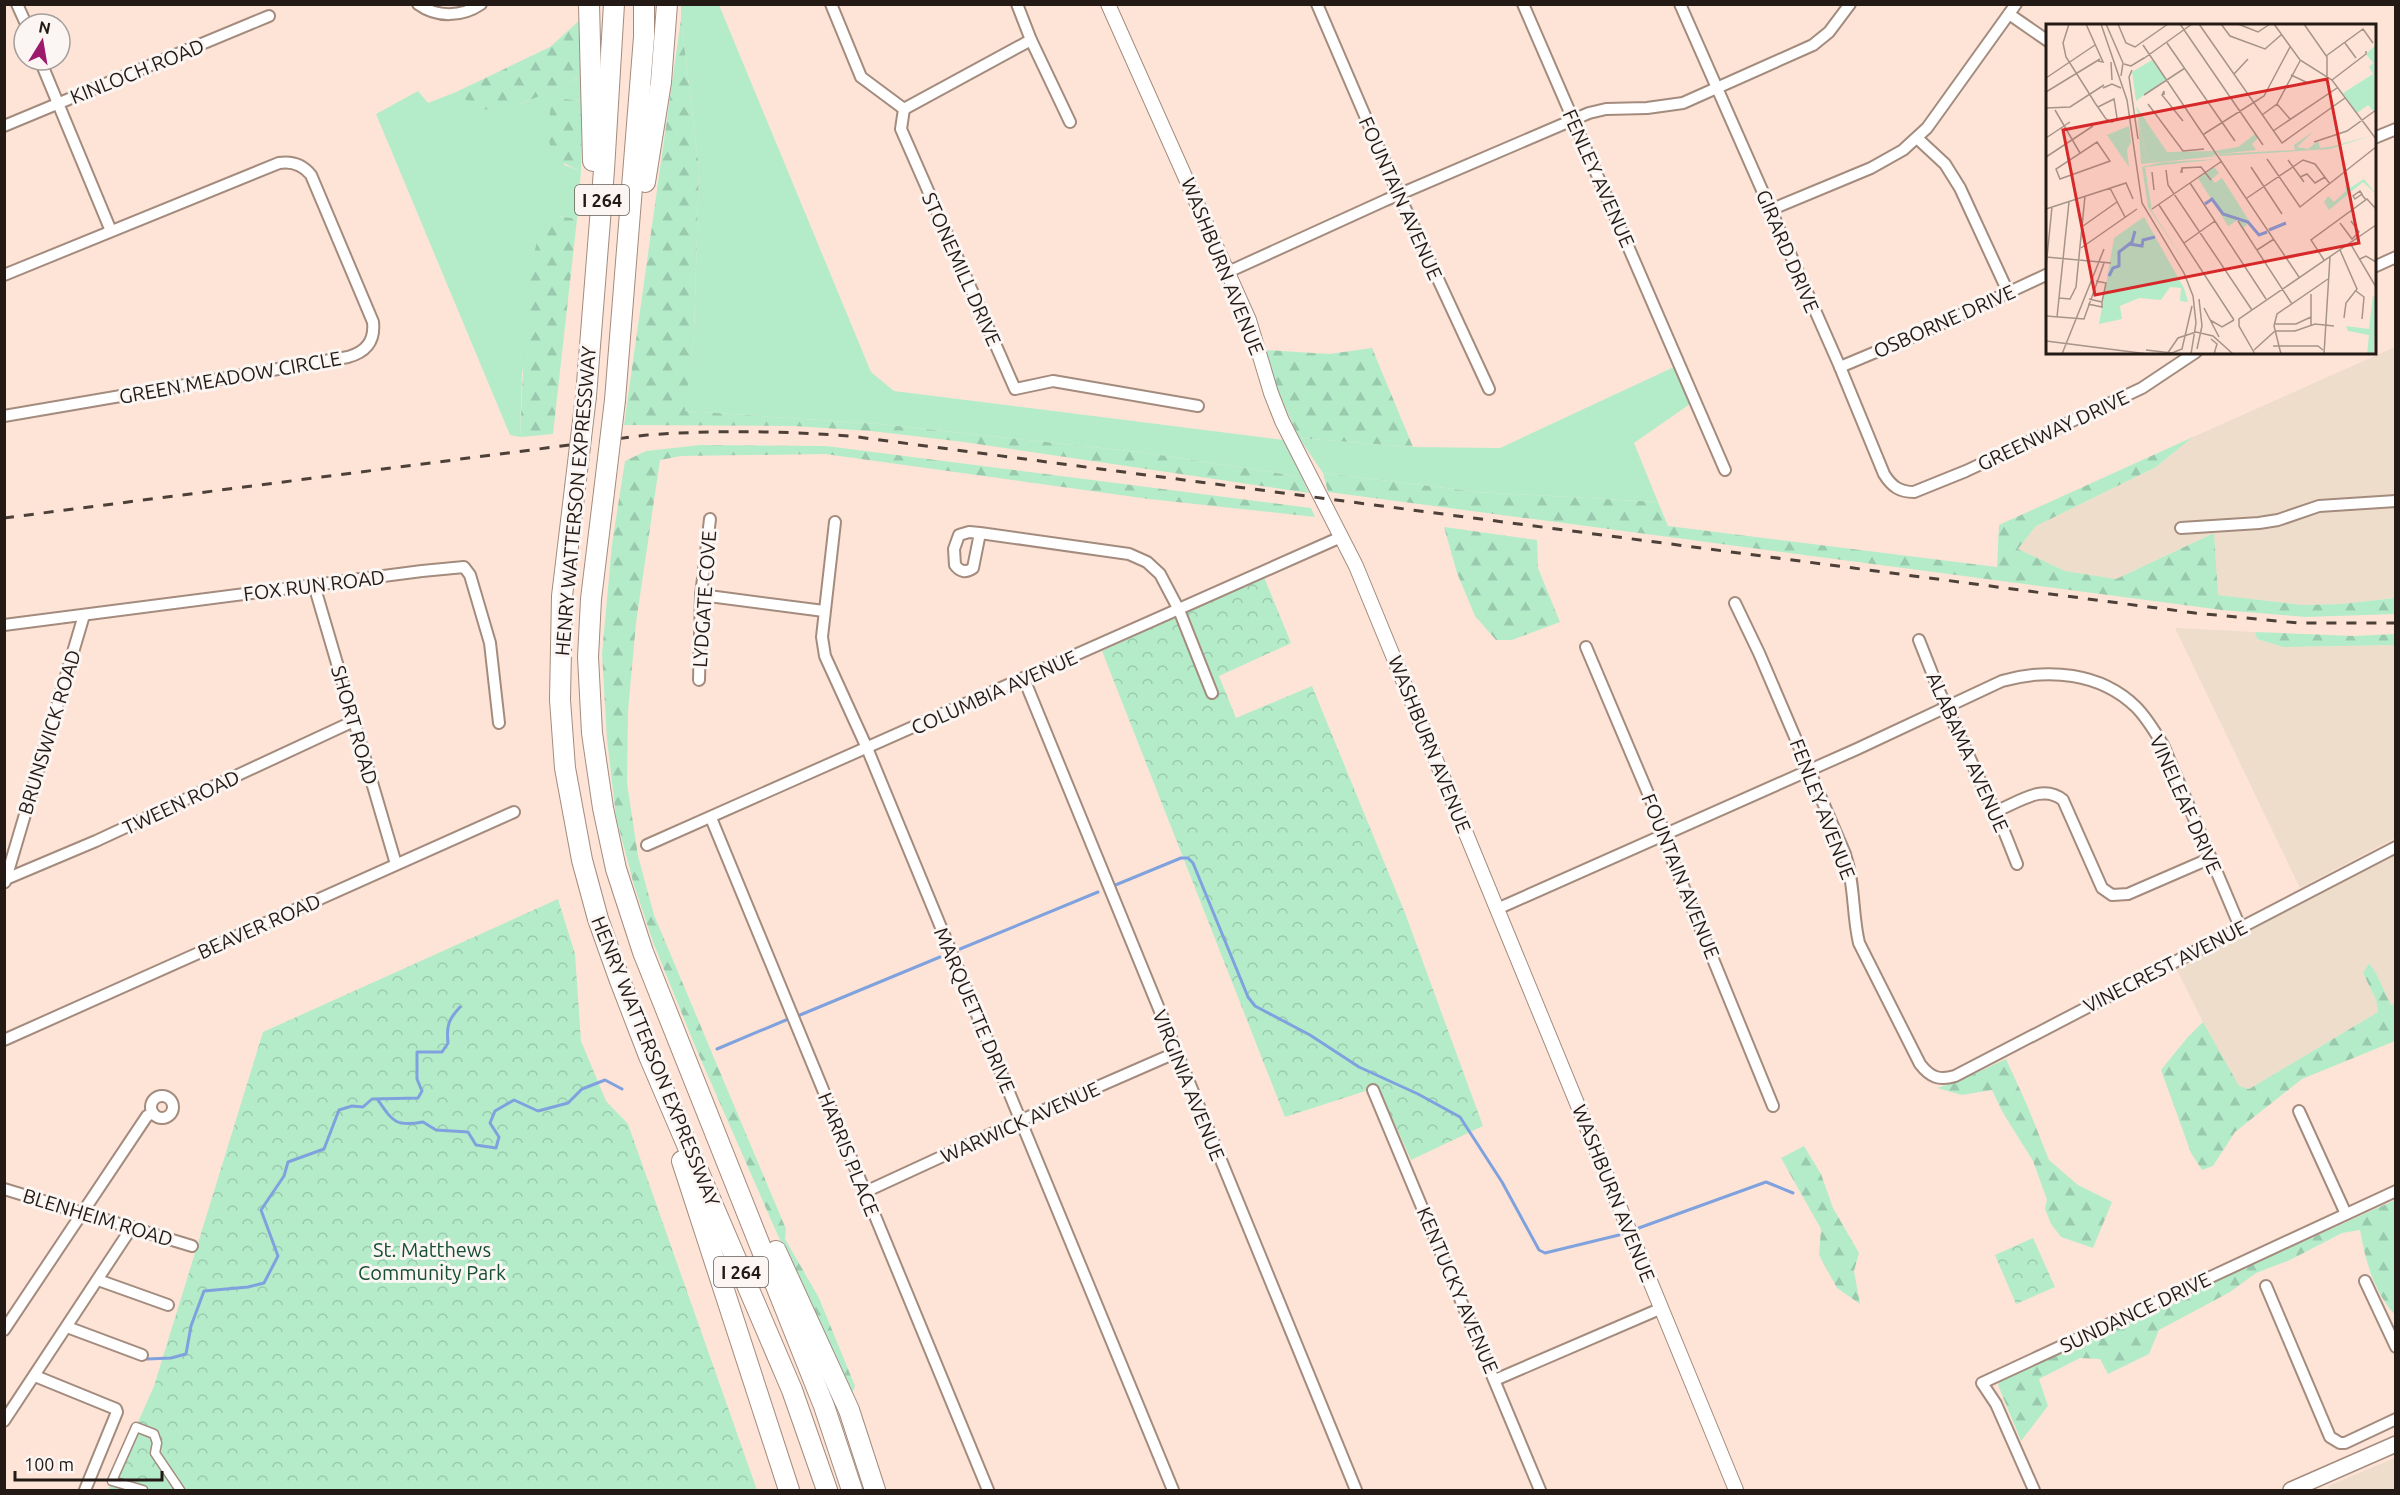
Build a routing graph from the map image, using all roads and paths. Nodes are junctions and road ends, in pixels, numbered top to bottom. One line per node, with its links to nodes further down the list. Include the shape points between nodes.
1 (418, 4): 2 (street, via 442,15 465,12)
2 (481, 4)
3 (589, 4): 38 (highway)
4 (614, 4): 38 (highway, HENRY WATTERSON EXPRESSWAY / I 264)
5 (644, 4): 39 (highway, HENRY WATTERSON EXPRESSWAY / I 264)
6 (667, 4): 39 (highway, via 661,82)
7 (831, 4): 22 (street, via 861,77)
8 (1108, 4): 34 (street, WASHBURN AVENUE)
9 (1317, 4): 29 (street, FOUNTAIN AVENUE)
10 (1523, 4): 23 (street, FENLEY AVENUE)
11 (1680, 4): 20 (street, GIRARD DRIVE)
12 (1850, 4): 20 (street, via 1813,45)
13 (2016, 4): 15 (street)
14 (1017, 5): 17 (street)
15 (2009, 14): 18 (street); 28 (street)
16 (269, 16): 21 (street, KINLOCH ROAD)
17 (1031, 40): 22 (street); 24 (street)
18 (2046, 40)
19 (45, 72): 21 (street)
20 (1716, 89): 23 (street, via 1675,105 1606,109); 30 (street, GIRARD DRIVE)
21 (58, 104): 25 (street, KINLOCH ROAD); 31 (street)
22 (904, 109): 43 (street, STONEMILL DRIVE, via 901,129 1015,389 1053,381)
23 (1574, 120): 29 (street); 45 (street, FENLEY AVENUE)
24 (1070, 122)
25 (4, 126)
26 (2396, 129): 27 (street)
27 (2376, 137)
28 (1917, 138): 30 (street, via 1887,160); 37 (street, via 1945,164 1960,188)
29 (1399, 195): 34 (street); 42 (street, FOUNTAIN AVENUE)
30 (1770, 210): 41 (street, GIRARD DRIVE)
31 (111, 231): 36 (street, GREEN MEADOW CIRCLE); 44 (street, GREEN MEADOW CIRCLE, via 279,163 296,163 311,175 373,322 372,340 362,351 348,357)
32 (2396, 257): 33 (street)
33 (2376, 266)
34 (1228, 272): 52 (street, WASHBURN AVENUE, via 1249,320 1282,422)
35 (2046, 275): 37 (street, OSBORNE DRIVE)
36 (4, 276)
37 (2008, 292): 41 (street, OSBORNE DRIVE)
38 (592, 323): 84 (highway, HENRY WATTERSON EXPRESSWAY / I 264, bridge, via 562,596 560,722 577,839 598,918)
39 (621, 324): 85 (highway, HENRY WATTERSON EXPRESSWAY / I 264, bridge, via 591,599 588,657 592,733 624,897)
40 (2193, 354): 46 (street, GREENWAY DRIVE, via 2142,388 2089,414 1966,471 1914,492)
41 (1840, 367): 46 (street, GIRARD DRIVE, via 1884,474)
42 (1490, 389)
43 (1198, 406)
44 (4, 417)
45 (1725, 470)
46 (1903, 491)
47 (2396, 501): 50 (street, via 2319,506 2259,523)
48 (710, 519): 54 (street, LYDGATE COVE)
49 (836, 522): 57 (street, MARQUETTE DRIVE)
50 (2181, 528)
51 (980, 533): 56 (street, via 1141,558 1160,574)
52 (1341, 537): 56 (street, COLUMBIA AVENUE); 80 (street, WASHBURN AVENUE)
53 (314, 585): 58 (street, FOX RUN ROAD); 66 (street, SHORT ROAD); 67 (street, FOX RUN ROAD, via 466,569 490,643)
54 (701, 595): 57 (street); 63 (street, LYDGATE COVE)
55 (1735, 603): 69 (street, FENLEY AVENUE)
56 (1179, 610): 62 (street, COLUMBIA AVENUE); 64 (street)
57 (824, 611): 68 (street, MARQUETTE DRIVE, via 825,656)
58 (84, 615): 59 (street, FOX RUN ROAD); 79 (street, BRUNSWICK ROAD)
59 (4, 625)
60 (1919, 640): 65 (street, ALABAMA AVENUE)
61 (1586, 647): 73 (street, FOUNTAIN AVENUE)
62 (1023, 679): 68 (street, COLUMBIA AVENUE); 83 (street, VIRGINIA AVENUE)
63 (699, 680)
64 (1212, 693)
65 (1946, 706): 69 (street); 70 (street, ALABAMA AVENUE); 76 (street, VINELEAF DRIVE, via 2024,674 2079,676 2108,687 2135,707 2163,745)
66 (354, 721): 77 (street, SHORT ROAD); 79 (street, TWEEN ROAD)
67 (499, 723)
68 (867, 748): 72 (street, COLUMBIA AVENUE); 91 (street, MARQUETTE DRIVE)
69 (1809, 770): 73 (street); 86 (street, FENLEY AVENUE, via 1848,865 1859,943 1920,1064)
70 (1996, 811): 76 (street, via 2036,794 2058,796 2102,888 2112,895 2128,894); 78 (street, ALABAMA AVENUE)
71 (514, 812): 77 (street, BEAVER ROAD)
72 (711, 818): 74 (street, COLUMBIA AVENUE); 94 (street, HARRIS PLACE)
73 (1664, 835): 80 (street); 88 (street, FOUNTAIN AVENUE)
74 (647, 845)
75 (2396, 847): 81 (street, VINECREST AVENUE)
76 (2211, 858): 81 (street, VINELEAF DRIVE)
77 (396, 864): 82 (street, BEAVER ROAD)
78 (2017, 864)
79 (5, 881)
80 (1497, 909): 103 (street, WASHBURN AVENUE)
81 (2241, 927): 86 (street, VINECREST AVENUE, via 1954,1076)
82 (4, 1040)
83 (1175, 1053): 91 (street, WARWICK AVENUE); 123 (street, VIRGINIA AVENUE)
84 (650, 1056): 117 (highway); 118 (highway, HENRY WATTERSON EXPRESSWAY / I 264, via 792,1390)
85 (688, 1061): 119 (highway, HENRY WATTERSON EXPRESSWAY / I 264, via 824,1406); 120 (highway, via 832,1372)
86 (1934, 1077)
87 (1373, 1090): 109 (street, KENTUCKY AVENUE)
88 (1773, 1106)
89 (2299, 1111): 96 (street)
90 (153, 1113): 95 (street, via 147,1116)
91 (1021, 1121): 94 (street, WARWICK AVENUE); 122 (street, MARQUETTE DRIVE)
92 (4, 1189): 95 (street, BLENHEIM ROAD)
93 (2396, 1191): 96 (street, SUNDANCE DRIVE)
94 (865, 1192): 121 (street, HARRIS PLACE)
95 (83, 1212): 97 (street, BLENHEIM ROAD); 105 (street)
96 (2346, 1214): 126 (street, SUNDANCE DRIVE, via 1982,1383 1996,1404)
97 (132, 1227): 98 (street, BLENHEIM ROAD); 99 (street)
98 (192, 1246)
99 (98, 1280): 102 (street); 104 (street)
100 (2365, 1281): 106 (street)
101 (2266, 1286): 111 (street, via 2330,1437 2345,1443)
102 (168, 1305)
103 (1662, 1308): 109 (street); 125 (street, WASHBURN AVENUE)
104 (67, 1326): 107 (street); 108 (street)
105 (4, 1330)
106 (2396, 1347)
107 (142, 1355)
108 (34, 1376): 110 (street); 114 (street, via 116,1409)
109 (1495, 1380): 124 (street, KENTUCKY AVENUE)
110 (4, 1421)
111 (2395, 1422)
112 (2396, 1444): 113 (main road)
113 (2319, 1485): 127 (main road)
114 (85, 1491)
115 (143, 1491): 116 (street, via 112,1481 136,1428 154,1434 155,1453)
116 (180, 1491)
117 (789, 1491)
118 (827, 1491)
119 (852, 1491)
120 (875, 1491)
121 (988, 1491)
122 (1173, 1491)
123 (1356, 1491)
124 (1540, 1491)
125 (1737, 1491)
126 (2034, 1491)
127 (2292, 1491)

